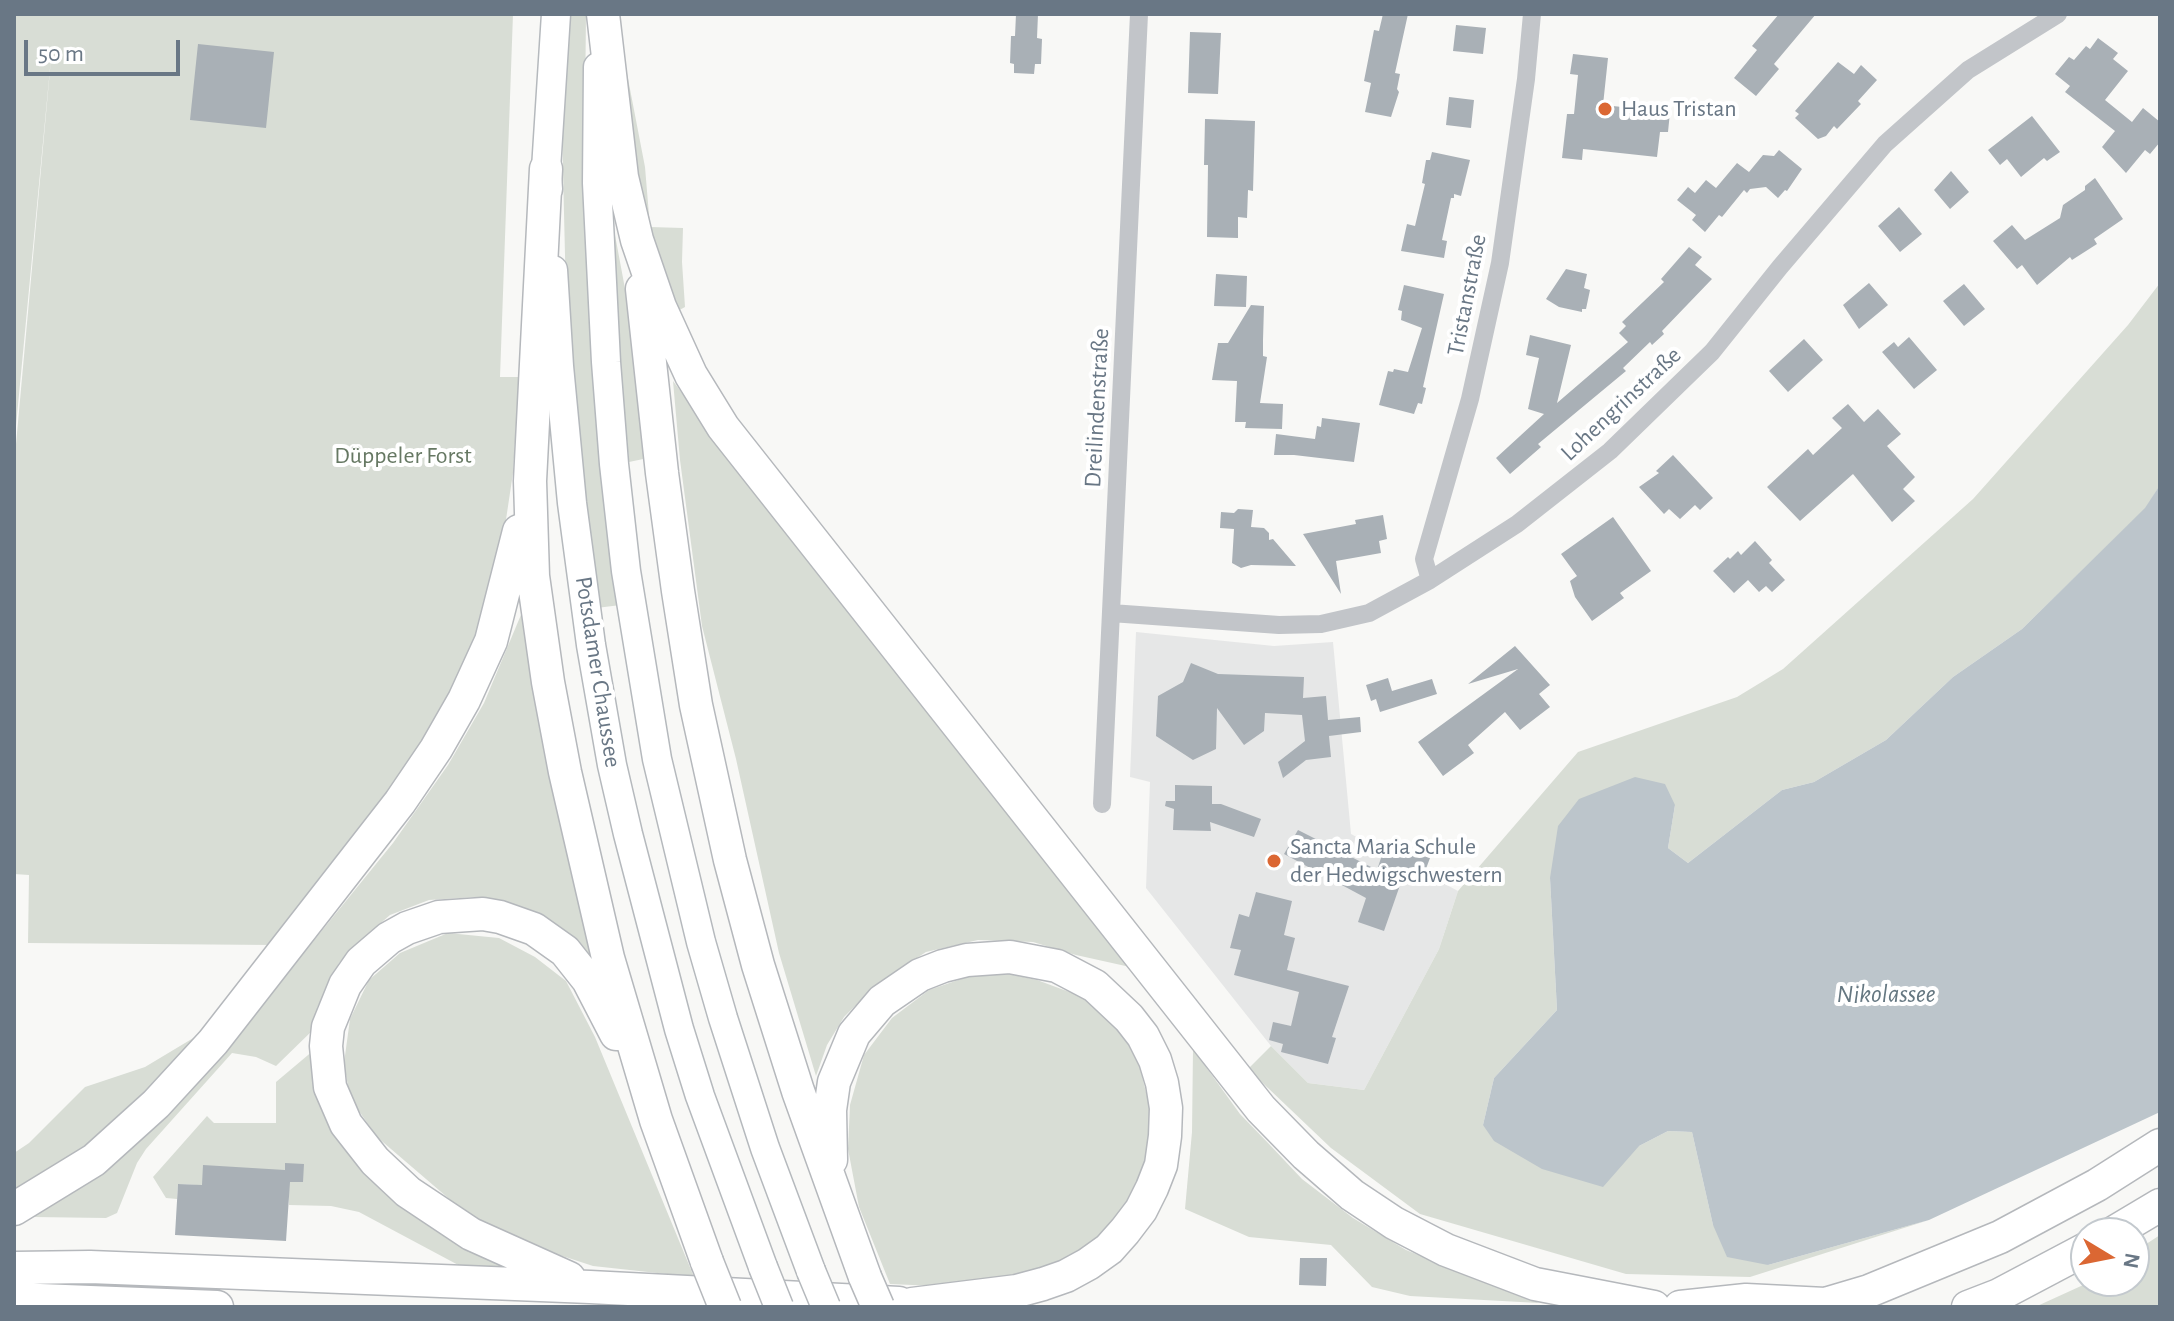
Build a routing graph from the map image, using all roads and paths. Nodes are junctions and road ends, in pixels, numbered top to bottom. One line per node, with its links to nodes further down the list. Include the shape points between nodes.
1 (556, 14): 6 (main road, Potsdamer Chaussee)
2 (600, 14): 7 (highway, via 622,177); 27 (main road, Potsdamer Chaussee, bridge, via 597,183 606,362 636,638 657,759 701,942 765,1148)
3 (1139, 14): 10 (street, Dreilindenstraße)
4 (1532, 14): 9 (street, Tristanstraße, via 1500,263 1470,399 1424,559)
5 (2050, 16): 9 (street, Lohengrinstraße, via 1968,70 1885,144 1712,352 1610,451 1517,524)
6 (546, 169): 8 (highway); 26 (main road, Potsdamer Chaussee, bridge, via 572,503 612,765 679,1029)
7 (637, 240): 17 (highway, via 662,473 696,705 758,965); 30 (highway, via 660,307 723,427 1261,1109 1352,1195 1446,1250 1535,1284)
8 (530, 481): 12 (highway, via 533,576 565,772 608,958); 15 (highway, via 491,641 457,713 400,802 213,1042 156,1104 94,1160)
9 (1430, 580): 10 (street, Lohengrinstraße, via 1369,613 1321,624)
10 (1111, 613): 11 (street, Dreilindenstraße)
11 (1102, 804)
12 (656, 1120): 20 (highway, via 588,980 565,951 518,922 460,914 407,928 361,962 336,1004 326,1046 330,1087 346,1124 375,1161 408,1192 471,1234); 25 (highway, bridge)
13 (2160, 1145): 23 (highway, via 2000,1237)
14 (2160, 1205): 16 (highway)
15 (14, 1209)
16 (2140, 1217)
17 (851, 1244): 22 (highway, via 832,1176 830,1110 843,1055 882,1001 943,966 1010,957 1057,966 1112,1000 1143,1036 1155,1060 1166,1108 1161,1165 1141,1210 1109,1249 1066,1276 1017,1291); 28 (highway, bridge)
18 (2070, 1257): 32 (highway)
19 (14, 1268): 20 (highway)
20 (590, 1287): 22 (highway)
21 (14, 1299): 24 (highway)
22 (912, 1304): 29 (highway)
23 (1820, 1306): 31 (highway, via 1746,1300)
24 (217, 1307)
25 (725, 1307)
26 (779, 1307)
27 (826, 1307)
28 (878, 1307)
29 (1014, 1307)
30 (1654, 1307)
31 (1680, 1307)
32 (1968, 1307)

